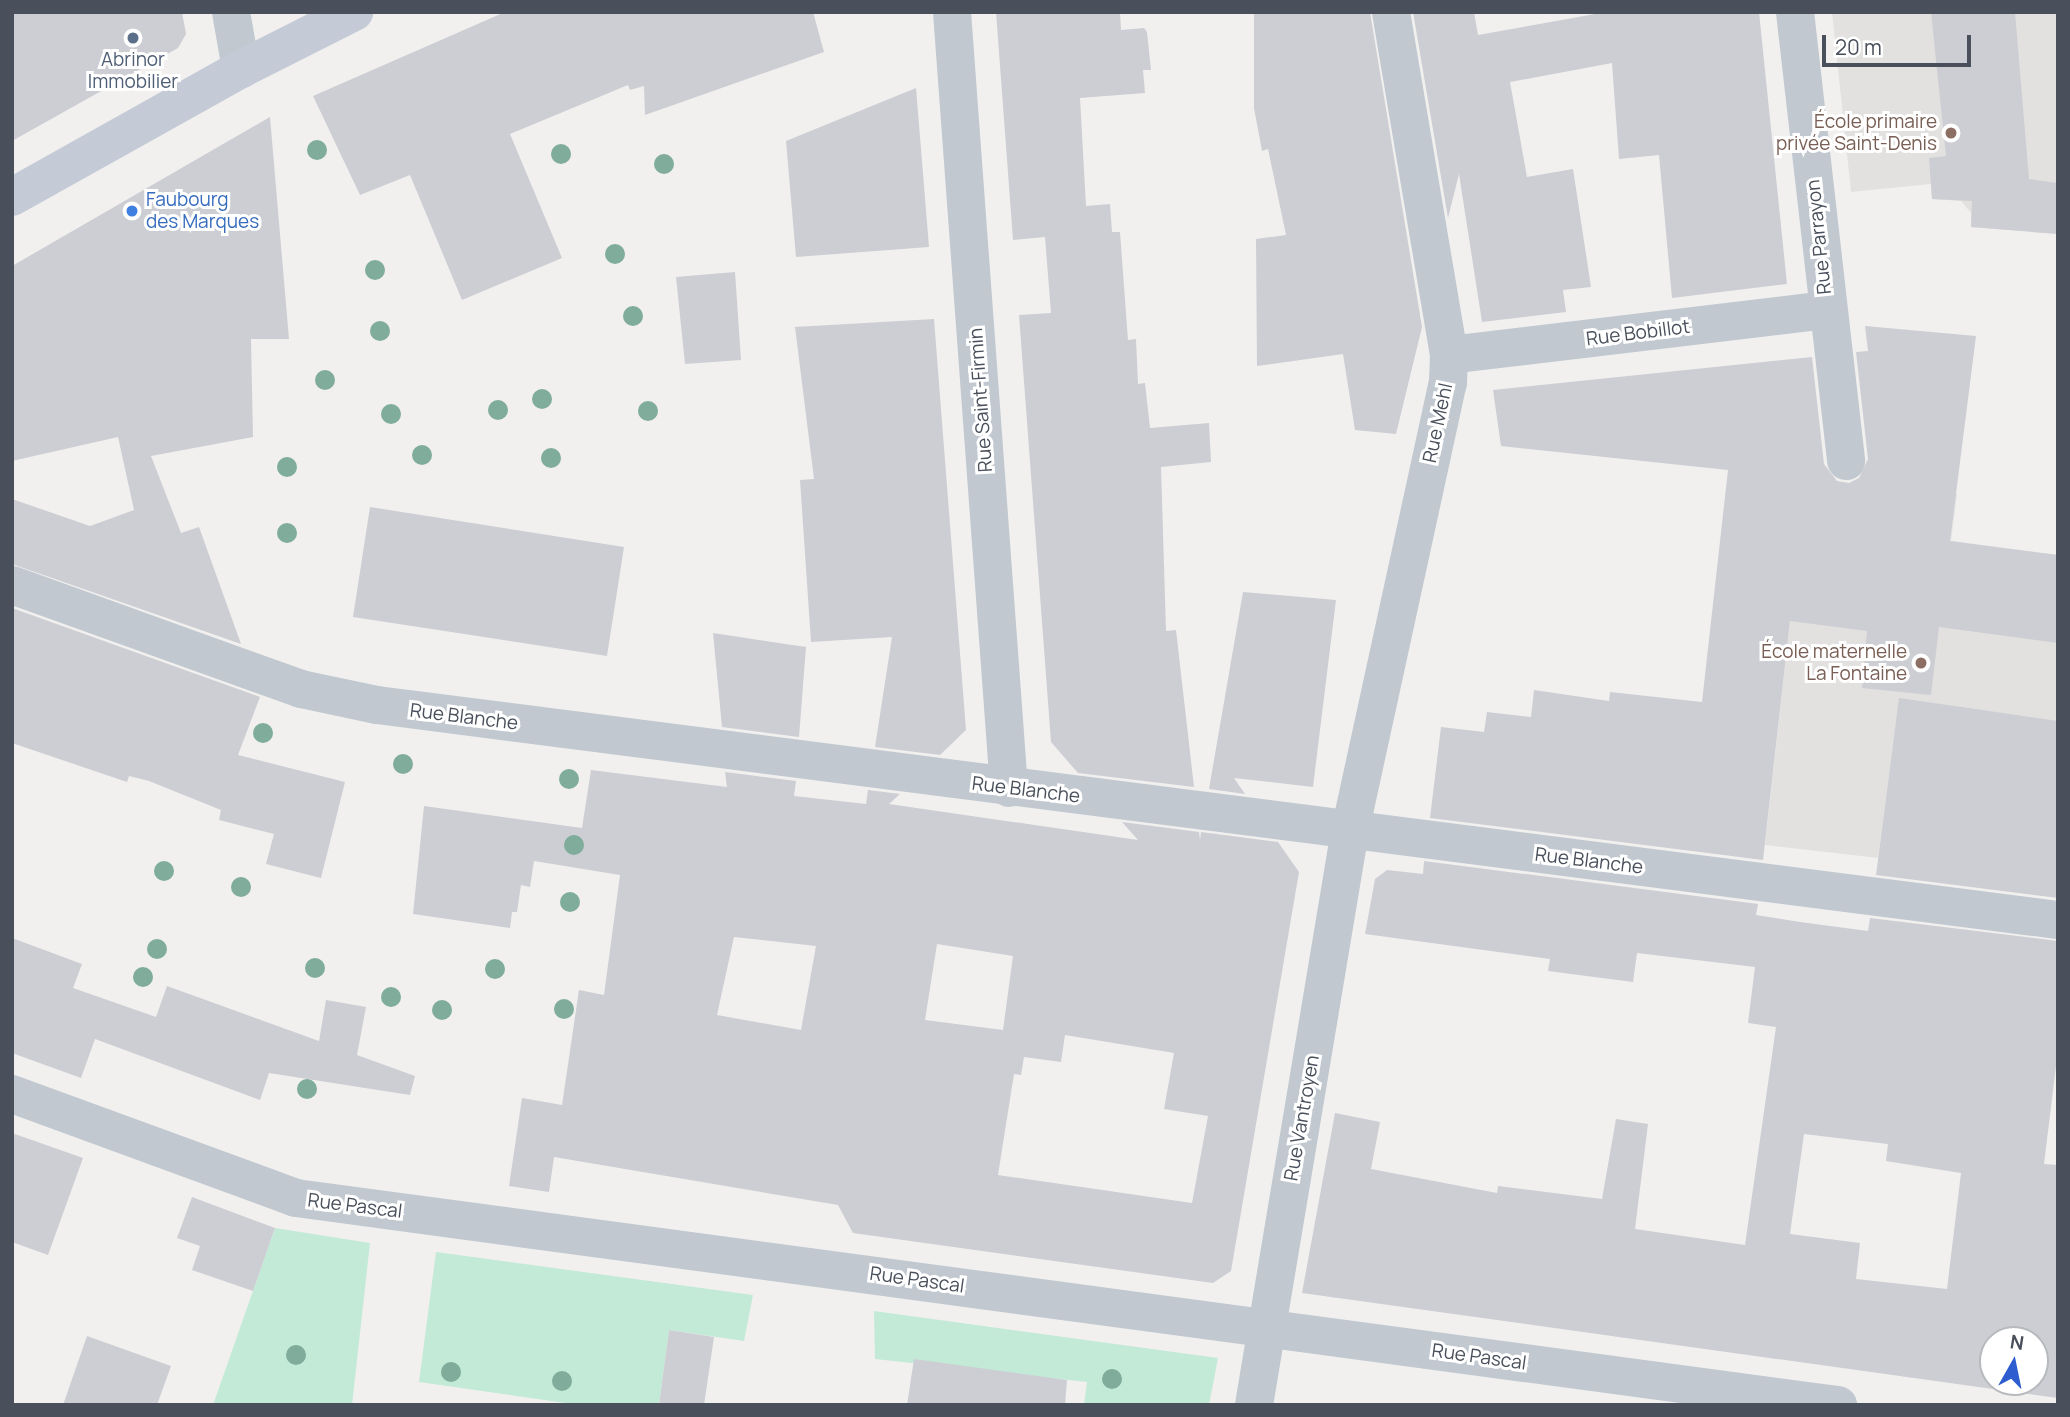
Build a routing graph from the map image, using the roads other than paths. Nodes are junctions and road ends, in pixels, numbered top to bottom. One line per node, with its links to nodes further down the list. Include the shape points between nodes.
1 (231, 12): 6 (street)
2 (354, 12): 6 (main road)
3 (952, 12): 12 (street, Rue Saint-Firmin)
4 (1391, 12): 9 (street, Rue Mehl)
5 (1796, 12): 8 (street, Rue Parrayon)
6 (241, 69): 7 (main road)
7 (12, 197)
8 (1827, 310): 9 (street, Rue Bobillot); 10 (street, Rue Parrayon)
9 (1449, 355): 13 (street, Rue Mehl, via 1448,383)
10 (1846, 461)
11 (12, 585): 12 (street, Rue Blanche, via 337,698)
12 (1009, 788): 13 (street, Rue Blanche)
13 (1350, 831): 14 (street, Rue Blanche); 16 (street, Rue Vantroyen)
14 (2058, 920)
15 (12, 1094): 16 (street, Rue Pascal, via 296,1198)
16 (1268, 1329): 17 (street, Rue Vantroyen); 18 (street, Rue Pascal)
17 (1254, 1405)
18 (1838, 1405)

